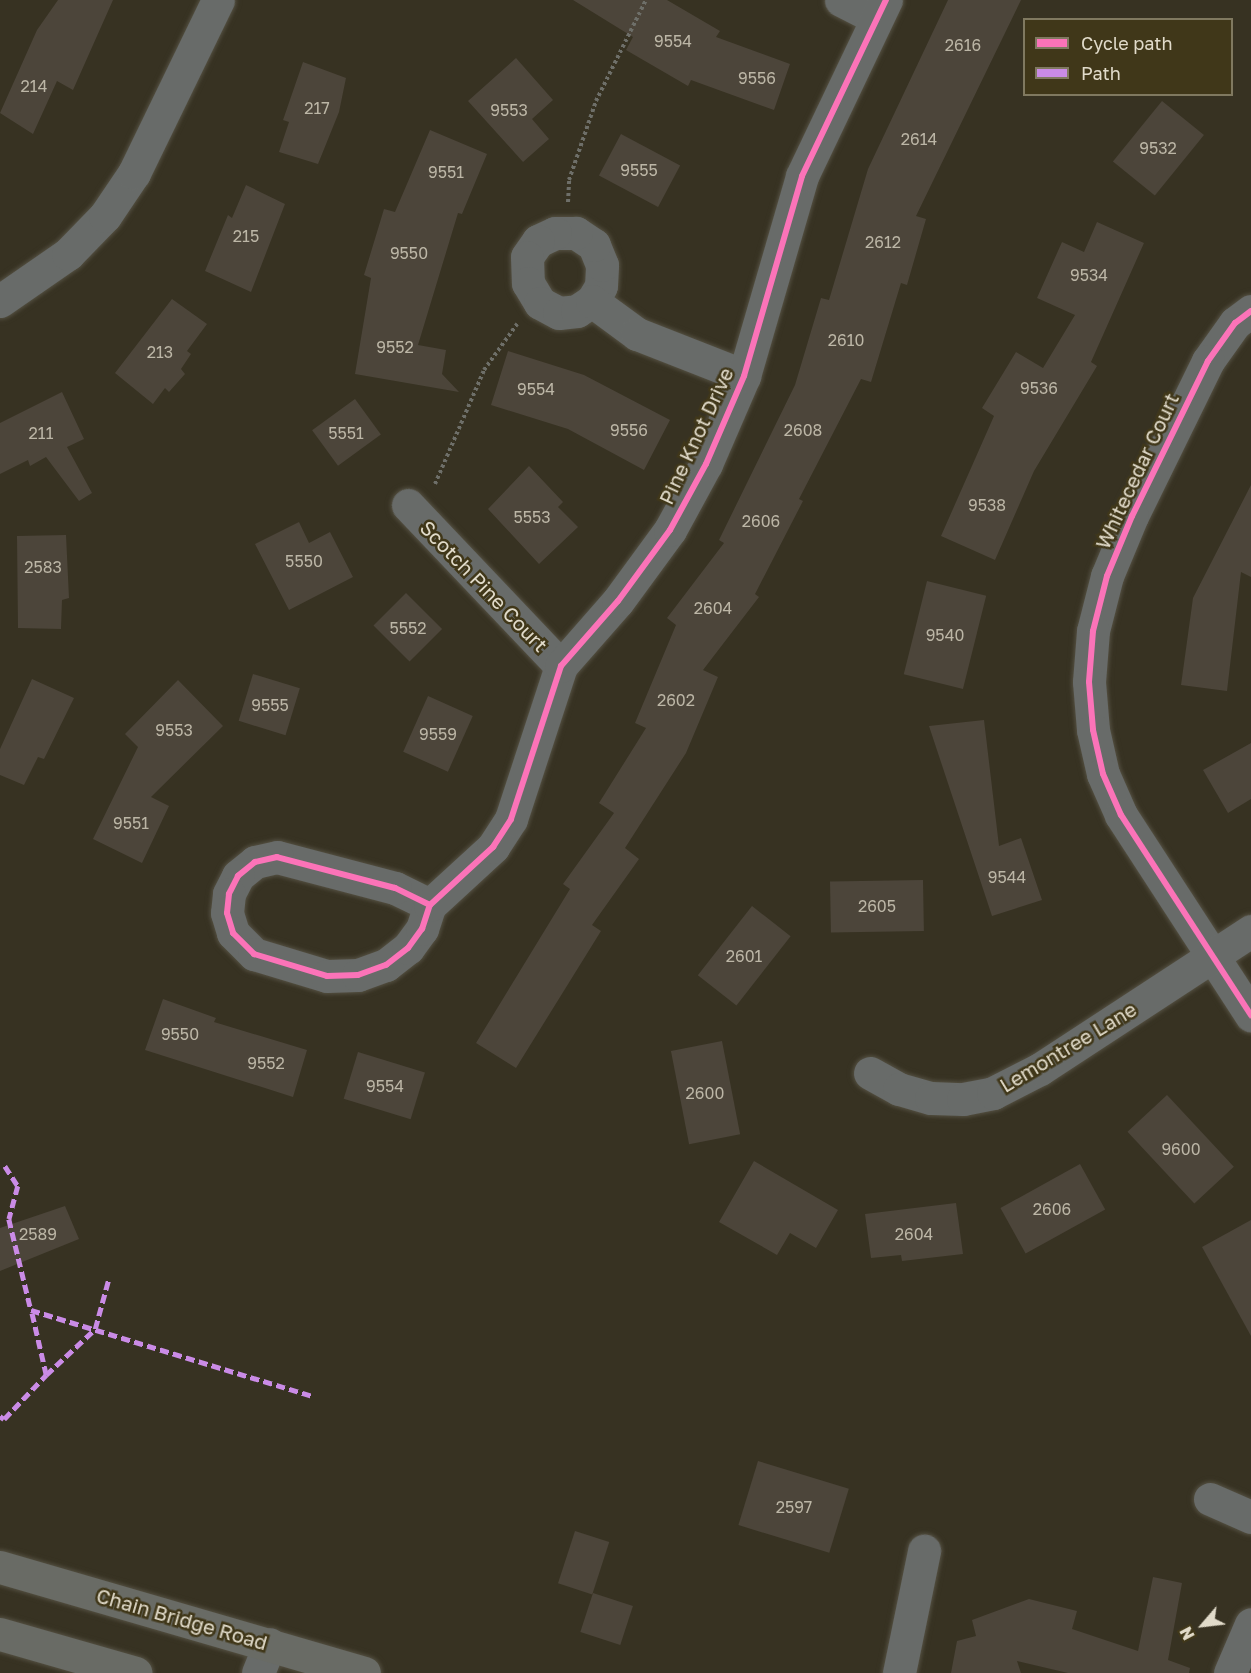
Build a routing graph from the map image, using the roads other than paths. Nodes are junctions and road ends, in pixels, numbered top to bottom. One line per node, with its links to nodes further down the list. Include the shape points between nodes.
1 (218, 0): 4 (street, via 134,173 105,216 68,254)
2 (841, 0): 3 (street)
3 (881, 9): 7 (street, Pine Knot Drive, via 802,176)
4 (0, 301)
5 (592, 301): 5 (street, via 601,286 602,265 594,244 576,233 538,242 527,257 528,283 540,303 559,313 577,311); 7 (street, via 637,333)
6 (1251, 311): 12 (street, Whitecedar Court, via 1235,323 1208,361 1132,516 1107,576 1093,631 1089,682 1101,763 1121,815)
7 (744, 376): 9 (street, Pine Knot Drive, via 706,464 670,530 618,602)
8 (414, 512): 9 (street, Scotch Pine Court)
9 (561, 666): 10 (street, Pine Knot Drive, via 511,819 493,847)
10 (430, 905): 10 (street, via 422,929 408,948 386,965 358,975 327,976 254,954 233,933 226,913 229,894 238,876 255,862 277,857 395,888)
11 (1251, 931): 12 (street, Lemontree Lane)
12 (1213, 956): 13 (street, Whitecedar Court); 14 (street, Lemontree Lane, via 1040,1069 993,1093 963,1099 931,1098 899,1089)
13 (1251, 1015)
14 (870, 1073)
15 (1210, 1499): 16 (street)
16 (1251, 1517)
17 (924, 1551): 24 (street)
18 (0, 1567): 21 (main road, Chain Bridge Road)
19 (1251, 1624): 25 (street)
20 (0, 1634): 22 (main road)
21 (264, 1658): 23 (main road, Chain Bridge Road)
22 (136, 1673)
23 (364, 1673)
24 (899, 1673)
25 (1230, 1673)

